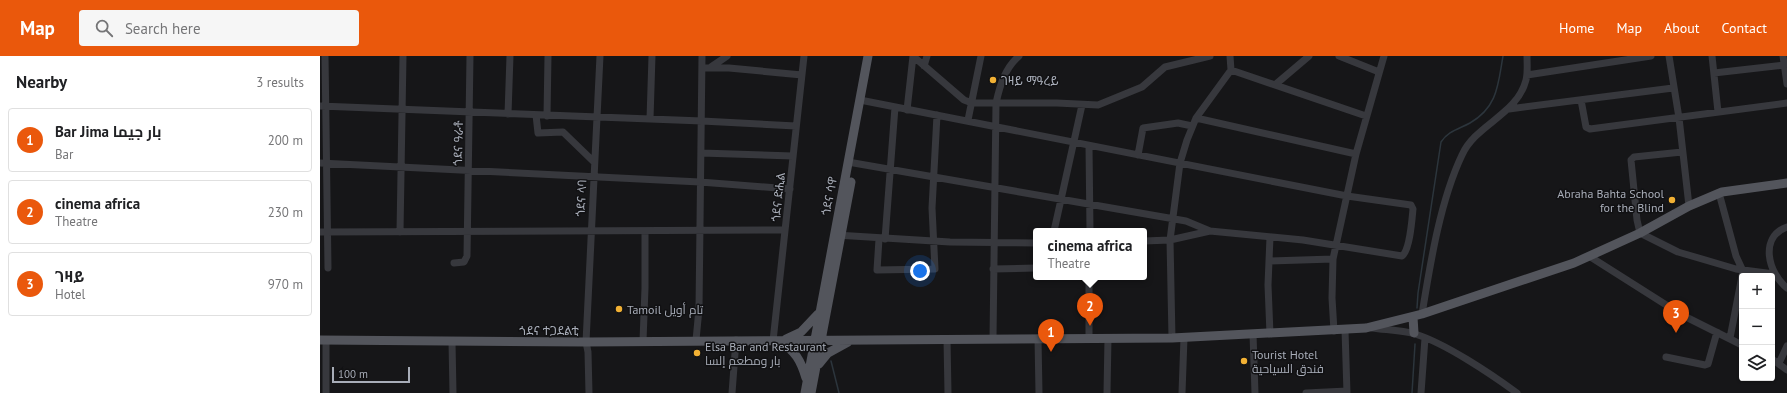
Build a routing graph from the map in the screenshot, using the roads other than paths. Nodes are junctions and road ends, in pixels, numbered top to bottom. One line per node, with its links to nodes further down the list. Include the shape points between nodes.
1 (325, 56): 45 (street)
2 (403, 56): 47 (street)
3 (470, 56): 50 (street, ጎደና ዓራቶ)
4 (510, 56): 52 (street)
5 (548, 56): 55 (street)
6 (600, 56): 57 (street, ጎደና ላባ)
7 (652, 56): 60 (street)
8 (702, 56): 30 (street)
9 (727, 56): 29 (street)
10 (804, 56): 34 (street, ጎደና ድሒል)
11 (868, 56): 40 (main road, ጎደና ሳዋ)
12 (874, 56): 40 (main road, ጎደና ሳዋ)
13 (913, 56): 28 (street); 49 (street)
14 (927, 56): 28 (street)
15 (981, 56): 41 (street)
16 (1019, 56): 42 (street, via 1001,81)
17 (1210, 56): 44 (street, via 1165,67 1142,87 1104,104)
18 (1230, 56): 31 (street)
19 (1309, 56): 36 (street)
20 (1339, 56): 32 (street)
21 (1384, 56): 32 (street)
22 (1526, 56): 35 (street)
23 (1651, 56): 35 (street)
24 (1669, 56): 38 (street)
25 (1712, 56): 33 (street)
26 (1783, 56): 27 (street)
27 (1784, 65): 33 (street); 37 (street)
28 (924, 66): 41 (street, via 964,100)
29 (711, 67): 30 (street); 34 (street)
30 (702, 68): 62 (street)
31 (1231, 70): 36 (street); 58 (street)
32 (1379, 72): 56 (street)
33 (1714, 73): 51 (street)
34 (802, 75): 63 (street, ጎደና ድሒል)
35 (1527, 75): 48 (street, via 1523,90)
36 (1276, 84): 56 (street)
37 (1787, 84)
38 (1673, 88): 39 (street); 59 (street)
39 (1581, 100): 48 (street); 59 (street, via 1586,126 1590,129)
40 (863, 101): 46 (street); 75 (main road, ጎደና ሳዋ)
41 (972, 103): 42 (street); 61 (street)
42 (996, 103): 44 (street, via 1057,102); 64 (street)
43 (1787, 103): 51 (street)
44 (1082, 105): 66 (street)
45 (323, 106): 47 (street); 74 (street)
46 (895, 108): 49 (street); 79 (street)
47 (401, 109): 50 (street); 77 (street)
48 (1509, 109): 127 (street, via 1477,135 1462,154 1452,179)
49 (907, 110): 54 (street)
50 (469, 112): 52 (street); 78 (street, ጎደና ዓራቶ)
51 (1718, 112): 59 (street)
52 (508, 114): 53 (street)
53 (536, 115): 55 (street); 73 (street, via 538,133 563,132)
54 (937, 115): 61 (street); 81 (street)
55 (547, 116): 57 (street)
56 (1366, 116): 70 (street)
57 (596, 117): 60 (street); 73 (street, ጎደና ላባ)
58 (1196, 118): 65 (street); 70 (street)
59 (1679, 118): 68 (street)
60 (650, 119): 62 (street)
61 (968, 120): 64 (street)
62 (702, 121): 63 (street); 69 (street)
63 (796, 126): 71 (street, ጎደና ድሒል)
64 (995, 126): 66 (street); 84 (street)
65 (1192, 126): 72 (street, via 1178,123 1143,128); 76 (street)
66 (1074, 143): 67 (street); 88 (street)
67 (1089, 146): 72 (street); 89 (street)
68 (1682, 152): 90 (street); 103 (street, via 1631,160)
69 (701, 153): 71 (street); 82 (street)
70 (1356, 154): 87 (street)
71 (793, 156): 85 (street, ጎደና ድሒል)
72 (1138, 156): 76 (street)
73 (594, 162): 80 (street, ጎደና ላባ)
74 (323, 163): 77 (street); 100 (street)
75 (851, 163): 79 (street); 104 (main road, ጎደና ሳዋ)
76 (1180, 163): 87 (street); 91 (street)
77 (401, 167): 78 (street); 101 (street)
78 (468, 169): 80 (street); 97 (street, ጎደና ዓራቶ)
79 (891, 170): 81 (street); 106 (street)
80 (593, 177): 82 (street); 102 (street, ጎደና ላባ)
81 (933, 177): 84 (street); 108 (street)
82 (700, 182): 85 (street); 95 (street)
83 (1787, 182): 86 (main road, ጎደና ተጋደልቲ)
84 (996, 187): 88 (street); 110 (street)
85 (790, 189): 96 (street, ጎደና ድሒል)
86 (1719, 193): 90 (main road, ጎደና ተጋደልቲ); 120 (street, via 1736,256)
87 (1347, 196): 112 (street); 112 (street, via 1413,206 1409,241 1402,256)
88 (1061, 199): 89 (street); 93 (street)
89 (1089, 203): 91 (street); 94 (street)
90 (1689, 206): 103 (main road, ጎደና ተጋደልቲ)
91 (1172, 218): 99 (street); 107 (street)
92 (1787, 226): 122 (street, via 1777,232 1771,242 1769,258)
93 (1055, 228)
94 (1090, 228)
95 (699, 230): 96 (street); 98 (street); 145 (street, via 699,309)
96 (785, 230): 148 (street, ጎደና ድሒል)
97 (467, 231): 101 (street); 102 (street); 116 (street, ጎደና ዓራቶ, via 466,260)
98 (645, 231): 102 (street); 147 (street, via 646,288)
99 (1210, 231): 105 (street); 107 (street)
100 (323, 232): 101 (street); 117 (street)
101 (400, 232)
102 (591, 232): 152 (street, ጎደና ላባ)
103 (1640, 233): 113 (main road, ጎደና ተጋደልቲ); 120 (street, via 1678,252)
104 (838, 235): 106 (street); 126 (main road, ጎደና ሳዋ)
105 (1270, 237): 112 (street); 115 (street)
106 (882, 239): 108 (street); 108 (street, via 876,268 879,271 935,269)
107 (1170, 240): 109 (street); 138 (street)
108 (932, 241): 110 (street)
109 (1147, 241)
110 (993, 242): 111 (street); 119 (street)
111 (1033, 243)
112 (1336, 246): 114 (street)
113 (1589, 256): 127 (main road, ጎደና ተጋደልቲ); 131 (street, via 1682,315)
114 (1333, 259): 115 (street); 130 (street)
115 (1269, 261): 134 (street)
116 (454, 263)
117 (328, 268)
118 (1033, 268): 119 (street)
119 (993, 269): 143 (street)
120 (1743, 271): 121 (street); 141 (street)
121 (1764, 273)
122 (1774, 273)
123 (1775, 275): 125 (street)
124 (1089, 280): 136 (street)
125 (1787, 288)
126 (823, 314): 148 (main road, via 801,332); 149 (main road, ጎደና ሳዋ); 150 (main road, via 829,332)
127 (1417, 316): 128 (main road, ጎደና ተጋደልቲ); 132 (main road)
128 (1366, 328): 129 (main road, ጎደና ተጋደልቲ); 132 (street)
129 (1345, 330): 130 (main road, ጎደና ተጋደልቲ); 161 (street)
130 (1334, 331): 134 (main road, ጎደና ተጋደልቲ)
131 (1717, 332): 141 (street); 155 (street, via 1708,364)
132 (1414, 333): 140 (street)
133 (1253, 334): 134 (main road, ጎደና ተጋደልቲ); 139 (main road, ጎደና ተጋደልቲ); 172 (street)
134 (1270, 334)
135 (1038, 338): 136 (main road, ጎደና ተጋደልቲ); 143 (main road, ጎደና ተጋደልቲ); 169 (street)
136 (1089, 338): 137 (main road, ጎደና ተጋደልቲ)
137 (1108, 338): 138 (main road, ጎደና ተጋደልቲ); 170 (street)
138 (1172, 338): 139 (main road, ጎደና ተጋደልቲ)
139 (1184, 338): 171 (street)
140 (1425, 338): 174 (street); 175 (street, via 1483,370)
141 (1730, 338): 153 (street)
142 (947, 339): 143 (main road, ጎደና ተጋደልቲ); 150 (main road, ጎደና ተጋደልቲ); 168 (street)
143 (993, 339)
144 (323, 340): 151 (main road, ጎደና ተጋደልቲ); 162 (street)
145 (696, 340): 146 (main road, ጎደና ተጋደልቲ); 147 (main road, ጎደና ተጋደልቲ)
146 (736, 340): 148 (main road, ጎደና ተጋደልቲ); 165 (street)
147 (643, 341): 152 (main road, ጎደና ተጋደልቲ)
148 (778, 341): 149 (main road, ጎደና ተጋደልቲ); 160 (main road, via 796,355)
149 (818, 341): 150 (main road, ጎደና ተጋደልቲ); 158 (main road); 160 (main road)
150 (848, 341): 158 (main road, via 828,353)
151 (452, 342): 152 (main road, ጎደና ተጋደልቲ); 163 (street)
152 (586, 342): 164 (street, ጎደና ላባ)
153 (1739, 342)
154 (1787, 346): 157 (street)
155 (1666, 357)
156 (1775, 362): 157 (street)
157 (1780, 364): 159 (street)
158 (817, 366): 167 (main road)
159 (1787, 370)
160 (807, 380): 166 (main road)
161 (1347, 392): 173 (street)
162 (326, 393)
163 (453, 393)
164 (589, 393)
165 (732, 393)
166 (805, 393)
167 (811, 393)
168 (948, 393)
169 (1038, 393)
170 (1107, 393)
171 (1182, 393)
172 (1254, 393)
173 (1306, 393)
174 (1422, 393)
175 (1517, 393)

